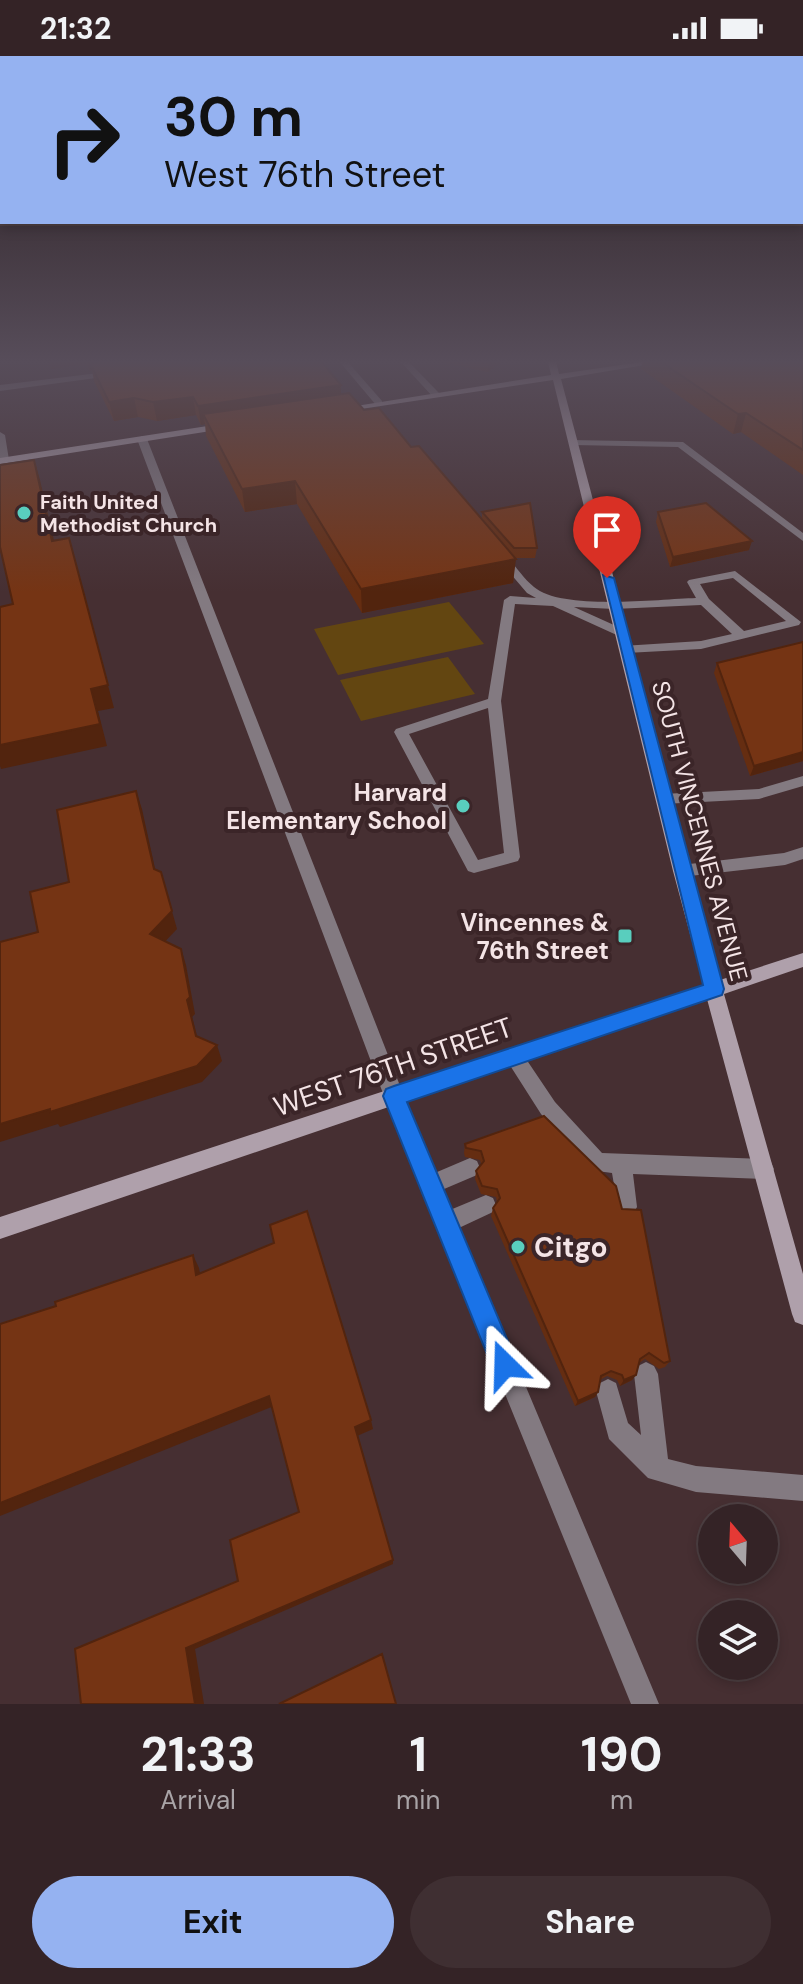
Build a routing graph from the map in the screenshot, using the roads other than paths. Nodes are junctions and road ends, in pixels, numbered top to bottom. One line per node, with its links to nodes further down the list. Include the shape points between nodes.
1 (0, 438): 6 (street)
2 (149, 438): 4 (street)
3 (572, 438): 5 (street, SOUTH VINCENNES AVENUE)
4 (142, 439): 6 (street); 23 (street)
5 (573, 442): 7 (street, via 680,444); 11 (street, SOUTH VINCENNES AVENUE)
6 (2, 460)
7 (803, 538)
8 (492, 545): 10 (street, via 531,591)
9 (704, 601): 11 (street); 13 (street); 13 (street, via 693,582 735,574 795,622)
10 (555, 602): 11 (street); 12 (street); 15 (street, via 510,600)
11 (614, 605): 12 (street, SOUTH VINCENNES AVENUE)
12 (621, 633): 14 (street, SOUTH VINCENNES AVENUE)
13 (741, 635): 14 (street, via 701,645)
14 (626, 649): 17 (street, SOUTH VINCENNES AVENUE)
15 (494, 701): 15 (street, via 401,732 474,867 512,857)
16 (803, 781): 17 (street, via 759,794)
17 (663, 799): 19 (street, SOUTH VINCENNES AVENUE)
18 (803, 853): 19 (street)
19 (681, 871): 21 (street, SOUTH VINCENNES AVENUE)
20 (803, 960): 21 (street, WEST 76TH STREET)
21 (714, 989): 22 (street, WEST 76TH STREET); 26 (street, SOUTH VINCENNES AVENUE)
22 (513, 1056): 23 (street, WEST 76TH STREET); 24 (street, via 561,1133 591,1165)
23 (394, 1096): 27 (street); 31 (street, WEST 76TH STREET)
24 (621, 1163): 26 (street); 29 (street)
25 (470, 1168): 27 (street)
26 (764, 1169): 32 (street, SOUTH VINCENNES AVENUE)
27 (430, 1185): 30 (street)
28 (486, 1205): 30 (street)
29 (626, 1207)
30 (446, 1223): 37 (street)
31 (0, 1228)
32 (803, 1314)
33 (646, 1374): 35 (street)
34 (608, 1391): 35 (street, via 618,1430)
35 (657, 1469): 36 (street, via 696,1479)
36 (803, 1488)
37 (645, 1704)

